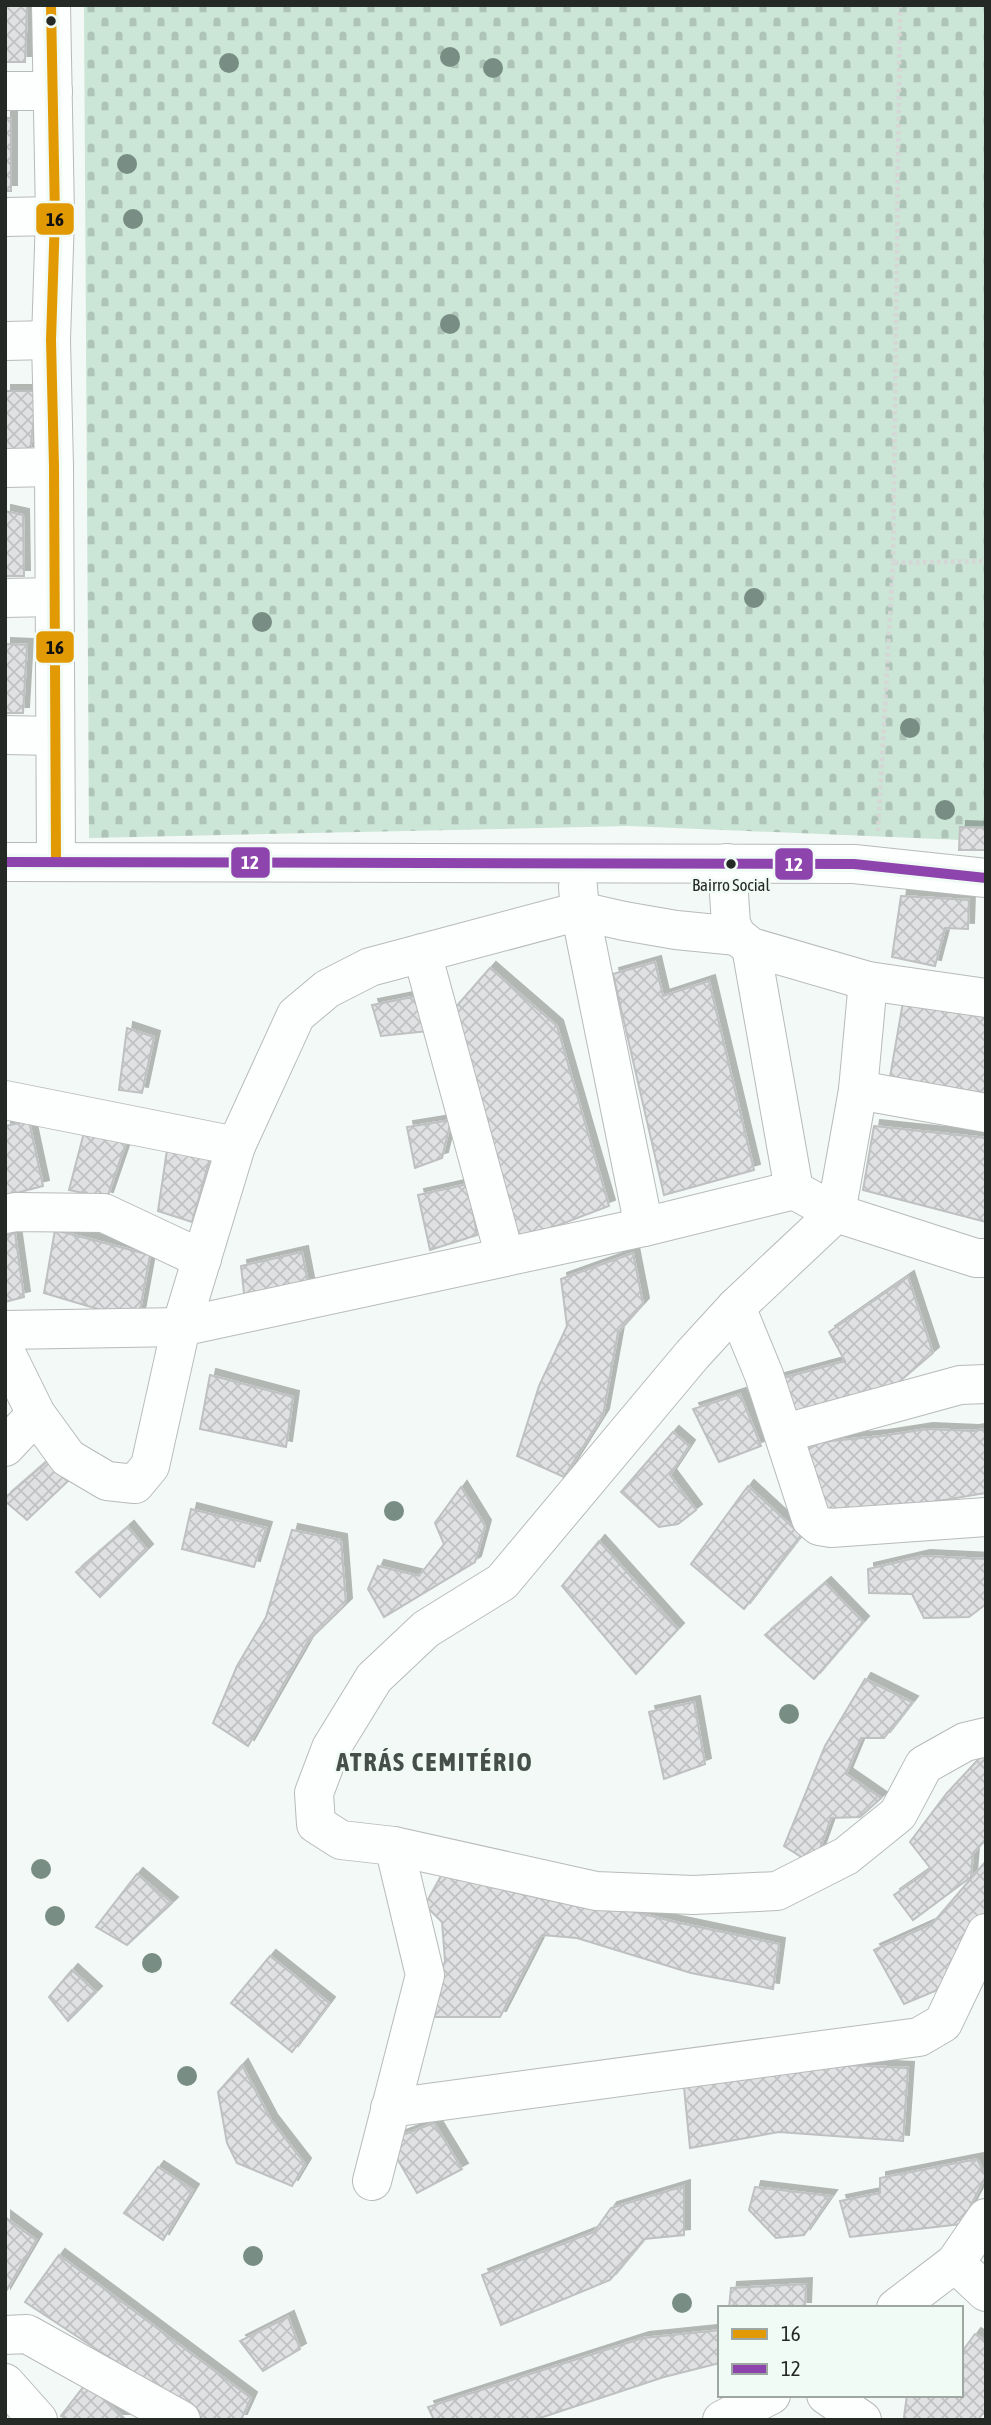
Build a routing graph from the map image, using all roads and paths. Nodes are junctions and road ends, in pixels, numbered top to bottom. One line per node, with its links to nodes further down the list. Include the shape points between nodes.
1 (51, 5): 4 (street)
2 (900, 5): 12 (path)
3 (5, 91): 4 (street)
4 (53, 91): 5 (street)
5 (55, 216): 6 (street); 7 (street)
6 (5, 217)
7 (51, 340): 8 (street); 9 (street)
8 (5, 341)
9 (54, 467): 10 (street); 13 (street)
10 (5, 468)
11 (986, 561): 12 (path)
12 (893, 563): 17 (path)
13 (54, 597): 14 (street); 16 (street)
14 (5, 598)
15 (5, 735): 16 (street)
16 (53, 736): 18 (street)
17 (877, 835)
18 (55, 861): 19 (street); 21 (street)
19 (5, 862)
20 (727, 863): 21 (street); 22 (street, via 854,864); 24 (street, via 731,924)
21 (576, 864): 23 (street)
22 (986, 878)
23 (580, 911): 24 (street); 25 (street); 35 (street)
24 (744, 941): 26 (street); 32 (street)
25 (422, 953): 31 (street, via 370,967 327,989 296,1015); 36 (street)
26 (868, 981): 27 (street); 28 (street)
27 (986, 998)
28 (858, 1090): 30 (street); 33 (street)
29 (5, 1100): 31 (street)
30 (986, 1113)
31 (236, 1146): 38 (street)
32 (794, 1190): 33 (street); 35 (street)
33 (836, 1213): 37 (street); 39 (street)
34 (5, 1214): 38 (street, via 104,1213)
35 (644, 1227): 36 (street)
36 (505, 1257): 40 (street)
37 (986, 1258)
38 (202, 1259): 40 (street)
39 (736, 1307): 45 (street); 49 (street, via 502,1581 426,1629 374,1678 331,1748 314,1793 316,1824 341,1840)
40 (181, 1327): 41 (street); 44 (street, via 150,1466 135,1484 107,1481 68,1458)
41 (5, 1331)
42 (5, 1350): 44 (street)
43 (986, 1384): 45 (street, via 960,1385)
44 (37, 1414): 46 (street)
45 (785, 1433): 47 (street, via 811,1518 819,1526)
46 (5, 1447)
47 (986, 1517)
48 (986, 1737): 49 (street, via 965,1742 924,1765 898,1814 846,1856 777,1891 693,1895 596,1891)
49 (394, 1846): 51 (street, via 425,1975)
50 (986, 1933): 51 (street, via 943,2023 919,2037)
51 (390, 2108): 52 (street)
52 (372, 2181)
53 (986, 2218): 54 (street)
54 (955, 2263): 55 (street); 56 (street)
55 (986, 2292)
56 (899, 2306)
57 (5, 2335): 62 (street, via 27,2334)
58 (5, 2383): 61 (street)
59 (767, 2397): 63 (street)
60 (829, 2397): 64 (street)
61 (38, 2420)
62 (181, 2420)
63 (722, 2420)
64 (862, 2420)

